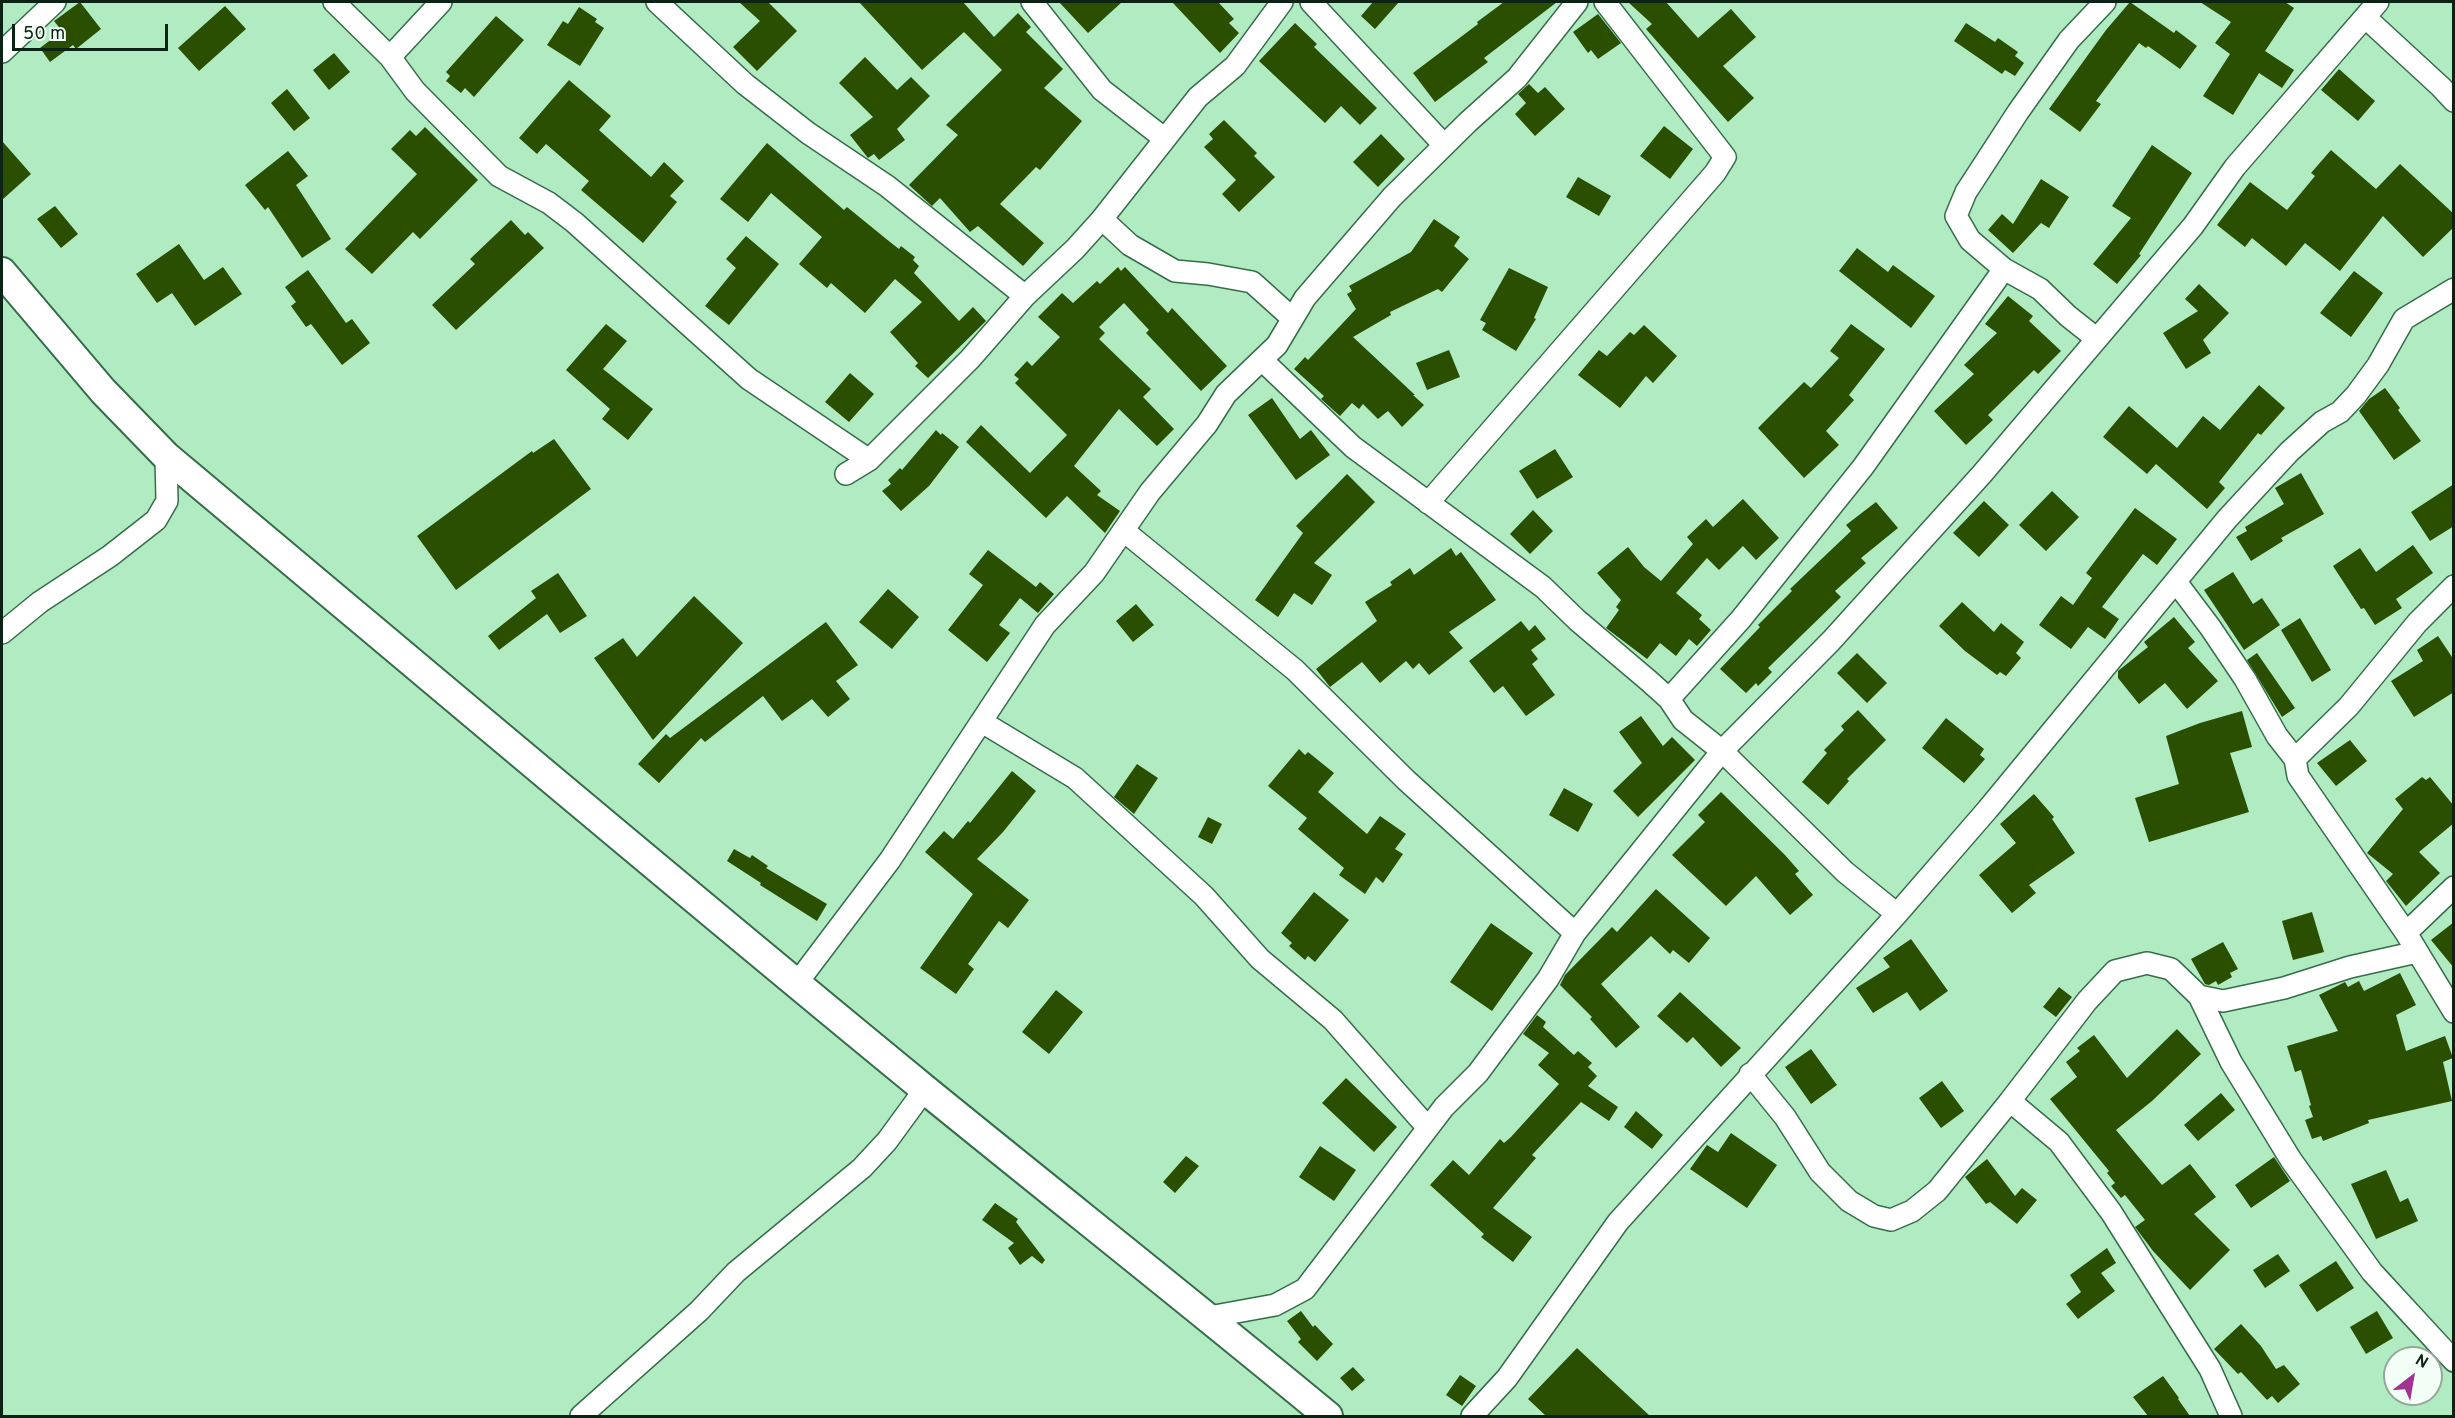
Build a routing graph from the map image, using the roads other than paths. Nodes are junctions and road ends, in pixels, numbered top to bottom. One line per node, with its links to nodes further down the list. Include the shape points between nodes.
1 (55, 2): 12 (street)
2 (334, 2): 13 (street)
3 (441, 2): 13 (street)
4 (657, 2): 21 (street, via 745,84 808,133 887,186)
5 (1032, 2): 15 (street, via 1102,90)
6 (1282, 2): 15 (street, via 1235,66 1198,98)
7 (1311, 2): 16 (street)
8 (1577, 2): 16 (street, via 1517,78)
9 (1605, 2): 28 (street, via 1725,157)
10 (2105, 2): 18 (street, via 2069,40 2024,103 1966,192 1956,216 1970,240)
11 (2371, 9): 14 (street); 23 (street, via 2235,167 2193,226)
12 (2, 52)
13 (390, 57): 26 (street, via 415,91 499,176 549,203 574,222 749,379)
14 (2454, 100)
15 (1165, 139): 17 (street)
16 (1444, 145): 22 (street, via 1392,196)
17 (1102, 219): 21 (street); 22 (street, via 1130,245 1175,271 1252,282)
18 (2004, 269): 23 (street, via 2040,289); 33 (street, via 1863,467 1741,619)
19 (2, 272): 25 (main road, via 103,391)
20 (2454, 289): 30 (street, via 2403,320 2356,395 2289,452)
21 (1025, 296): 26 (street, via 970,359)
22 (1292, 318): 24 (street, via 1277,345)
23 (2097, 339): 35 (street, via 1847,623)
24 (1262, 360): 28 (street, via 1353,447); 29 (street, via 1226,394)
25 (166, 456): 32 (street, via 167,501 156,520 110,556 39,602); 42 (main road)
26 (869, 460): 27 (street)
27 (846, 474)
28 (1428, 503): 33 (street, via 1543,587)
29 (1124, 531): 34 (street, via 1094,573 1045,625); 39 (street, via 1295,670 1406,780)
30 (2176, 582): 36 (street, via 2245,679 2277,736); 38 (street)
31 (2454, 586): 36 (street, via 2417,623 2349,706)
32 (2, 633)
33 (1669, 699): 35 (street, via 1683,720)
34 (982, 722): 42 (street, via 890,860); 48 (street, via 1075,778 1204,896 1260,959 1333,1020)
35 (1722, 751): 38 (street, via 1845,872); 39 (street)
36 (2295, 759): 40 (street, via 2298,777)
37 (2454, 887): 40 (street)
38 (1897, 914): 45 (street)
39 (1575, 933): 48 (street, via 1548,979 1478,1073)
40 (2406, 933): 41 (street)
41 (2417, 952): 43 (street, via 2223,1001); 44 (street)
42 (797, 983): 46 (main road)
43 (2199, 996): 47 (street, via 2171,969 2147,963 2115,971); 50 (street, via 2231,1062 2291,1160 2372,1272)
44 (2454, 1011)
45 (1750, 1074): 47 (street, via 1785,1117 1820,1172 1849,1201 1874,1216 1891,1220 1912,1211 1937,1191); 53 (street, via 1618,1222 1507,1378)
46 (925, 1089): 49 (main road); 51 (street, via 862,1168 736,1272 699,1311)
47 (2010, 1101): 54 (street, via 2059,1142 2111,1212 2210,1369)
48 (1428, 1128): 49 (street, via 1305,1289 1275,1305)
49 (1209, 1317): 52 (main road)
50 (2454, 1360)
51 (581, 1416)
52 (1328, 1416)
53 (1472, 1416)
54 (2231, 1416)

